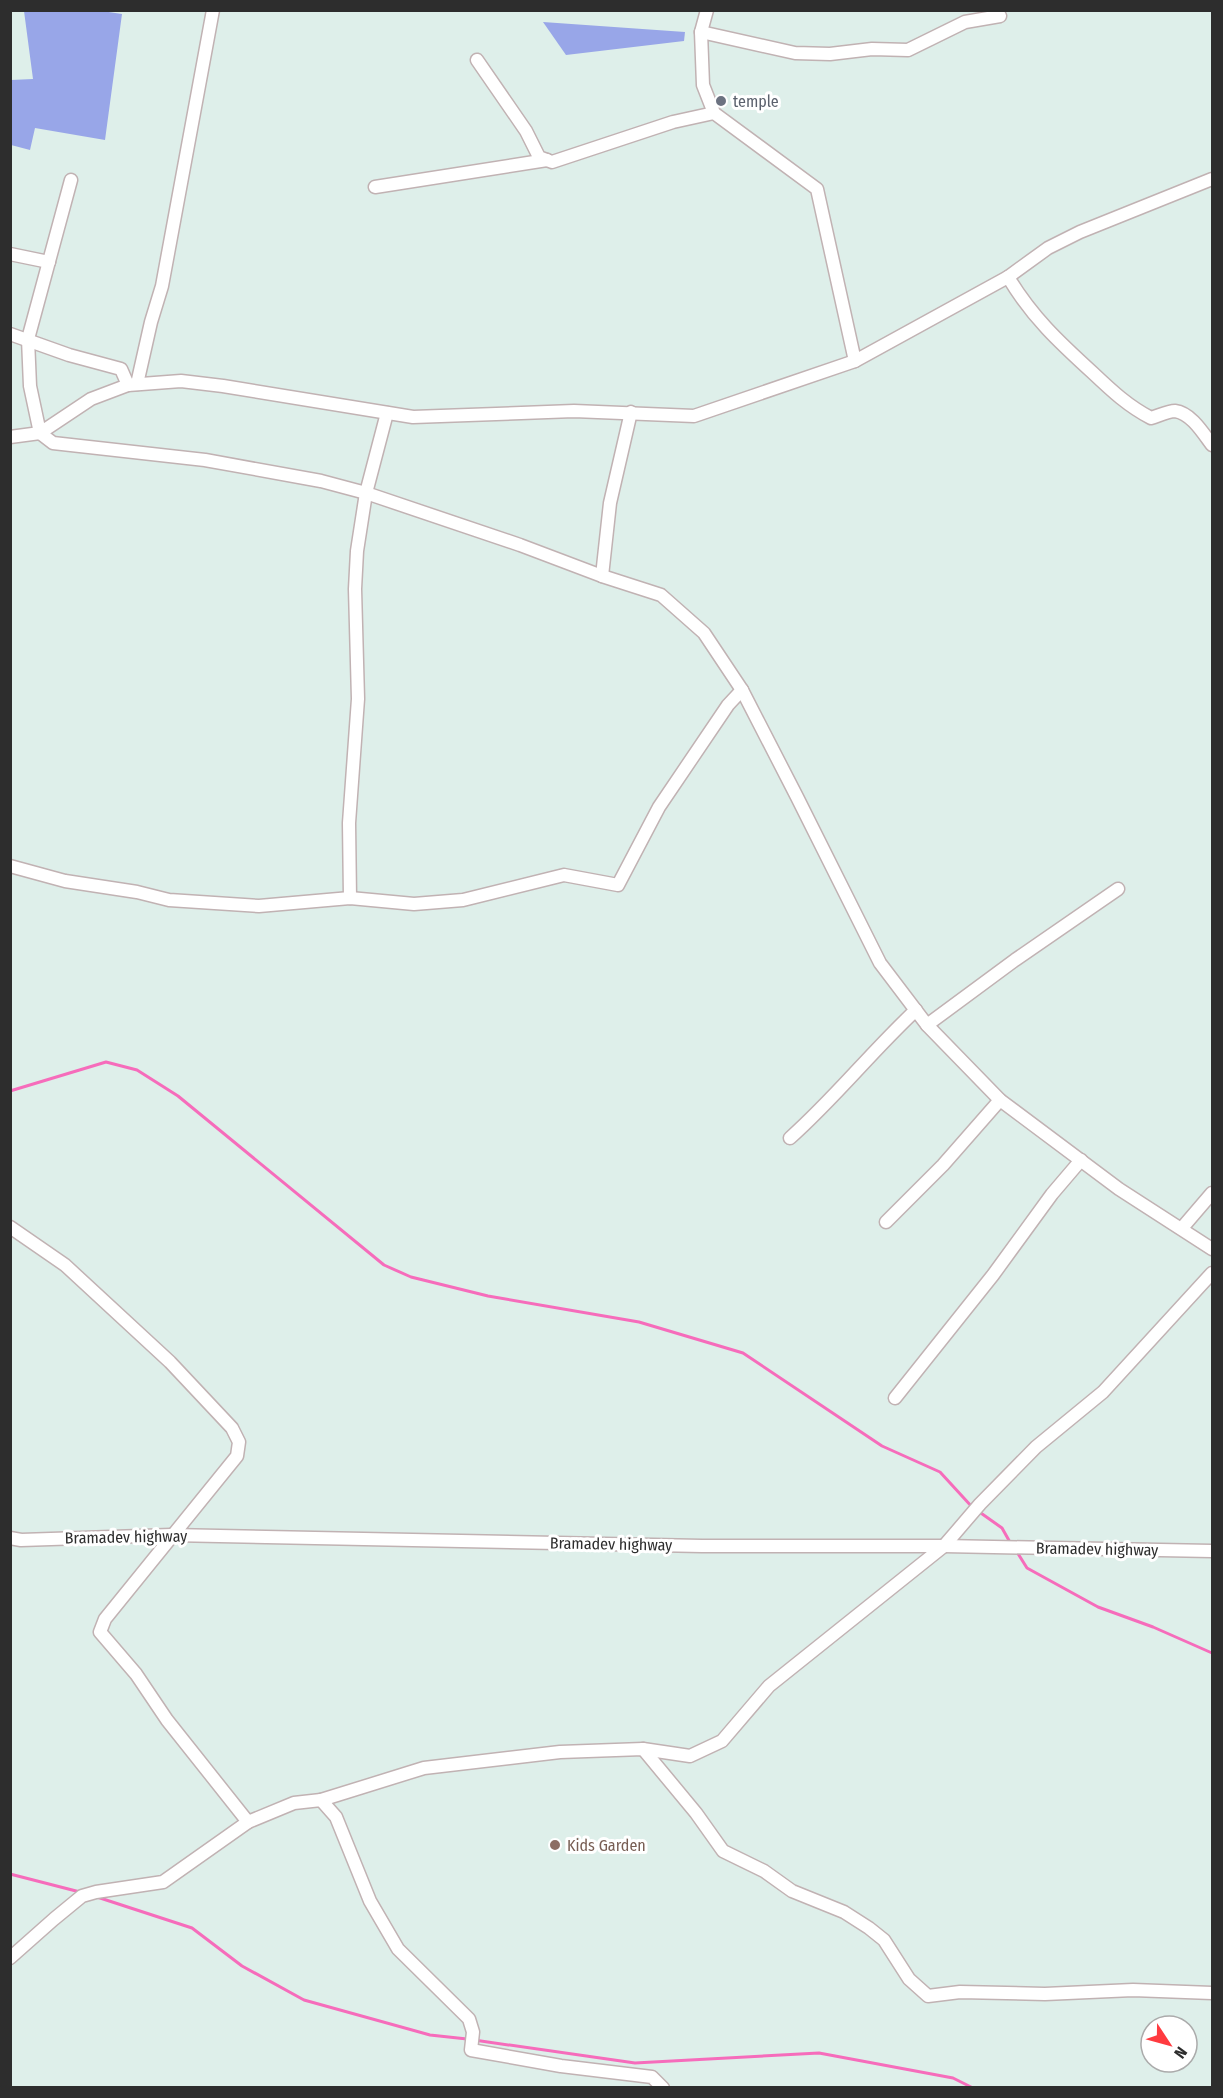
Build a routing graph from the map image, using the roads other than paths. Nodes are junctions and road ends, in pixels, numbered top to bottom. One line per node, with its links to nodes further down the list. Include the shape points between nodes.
1 (213, 10): 17 (street, via 162,285)
2 (707, 10): 4 (street)
3 (1000, 16): 4 (street, via 965,22 908,50 795,53)
4 (701, 32): 6 (street, via 703,85)
5 (477, 60): 7 (street, via 526,131 539,157)
6 (714, 113): 7 (street, via 552,162); 16 (street, via 817,189)
7 (547, 160): 10 (street)
8 (1212, 179): 13 (street, via 1080,232 1048,248)
9 (71, 180): 12 (street)
10 (375, 187)
11 (10, 254): 12 (street)
12 (49, 262): 15 (street)
13 (1008, 277): 16 (street); 22 (street, via 1024,304 1054,337 1131,408 1151,418 1174,411 1184,414)
14 (10, 334): 15 (street)
15 (28, 339): 17 (street, via 121,369); 20 (street, via 30,386)
16 (855, 361): 18 (street, via 694,416)
17 (133, 385): 19 (street, via 181,381); 20 (street, via 91,399)
18 (630, 412): 19 (street, via 412,417); 24 (street, via 610,503)
19 (387, 413): 23 (street)
20 (40, 433): 21 (street); 23 (street, via 53,443 205,460 299,476)
21 (10, 437)
22 (1212, 445)
23 (366, 493): 24 (street); 28 (street, via 355,590 358,699 349,823)
24 (602, 576): 25 (street, via 661,595 704,633)
25 (742, 690): 28 (street, via 659,807 618,885 564,875 463,900 414,904); 29 (street, via 880,963)
26 (10, 866): 28 (street, via 65,882 170,900 259,906)
27 (1118, 889): 30 (street)
28 (350, 898)
29 (916, 1010): 30 (street); 32 (street, via 885,1038 820,1112)
30 (927, 1025): 31 (street)
31 (1000, 1100): 33 (street); 35 (street)
32 (790, 1138)
33 (1081, 1160): 37 (street); 40 (street)
34 (1212, 1192): 37 (street)
35 (886, 1222)
36 (10, 1227): 41 (street, via 65,1265 170,1362 232,1428 239,1442 237,1456)
37 (1182, 1228): 38 (street)
38 (1212, 1249)
39 (1212, 1273): 43 (street, via 1103,1392 1036,1447)
40 (895, 1398)
41 (171, 1535): 42 (street, Bramadev highway); 43 (street, Bramadev highway, via 702,1546); 47 (street, via 105,1619 100,1632)
42 (10, 1538)
43 (944, 1546): 44 (street, Bramadev highway); 45 (street, via 768,1686 722,1741 690,1756)
44 (1212, 1551)
45 (643, 1749): 46 (street, via 560,1752 424,1768); 49 (street, via 723,1851 764,1871 792,1891 844,1912 869,1928 884,1940 909,1979 928,1996 1133,1989)
46 (321, 1800): 47 (street, via 294,1803); 50 (street, via 336,1817 370,1901 398,1949 469,2019 473,2032 471,2050 652,2077)
47 (248, 1822): 48 (street, via 163,1882 82,1896)
48 (10, 1958)
49 (1212, 1993)
50 (663, 2088)

